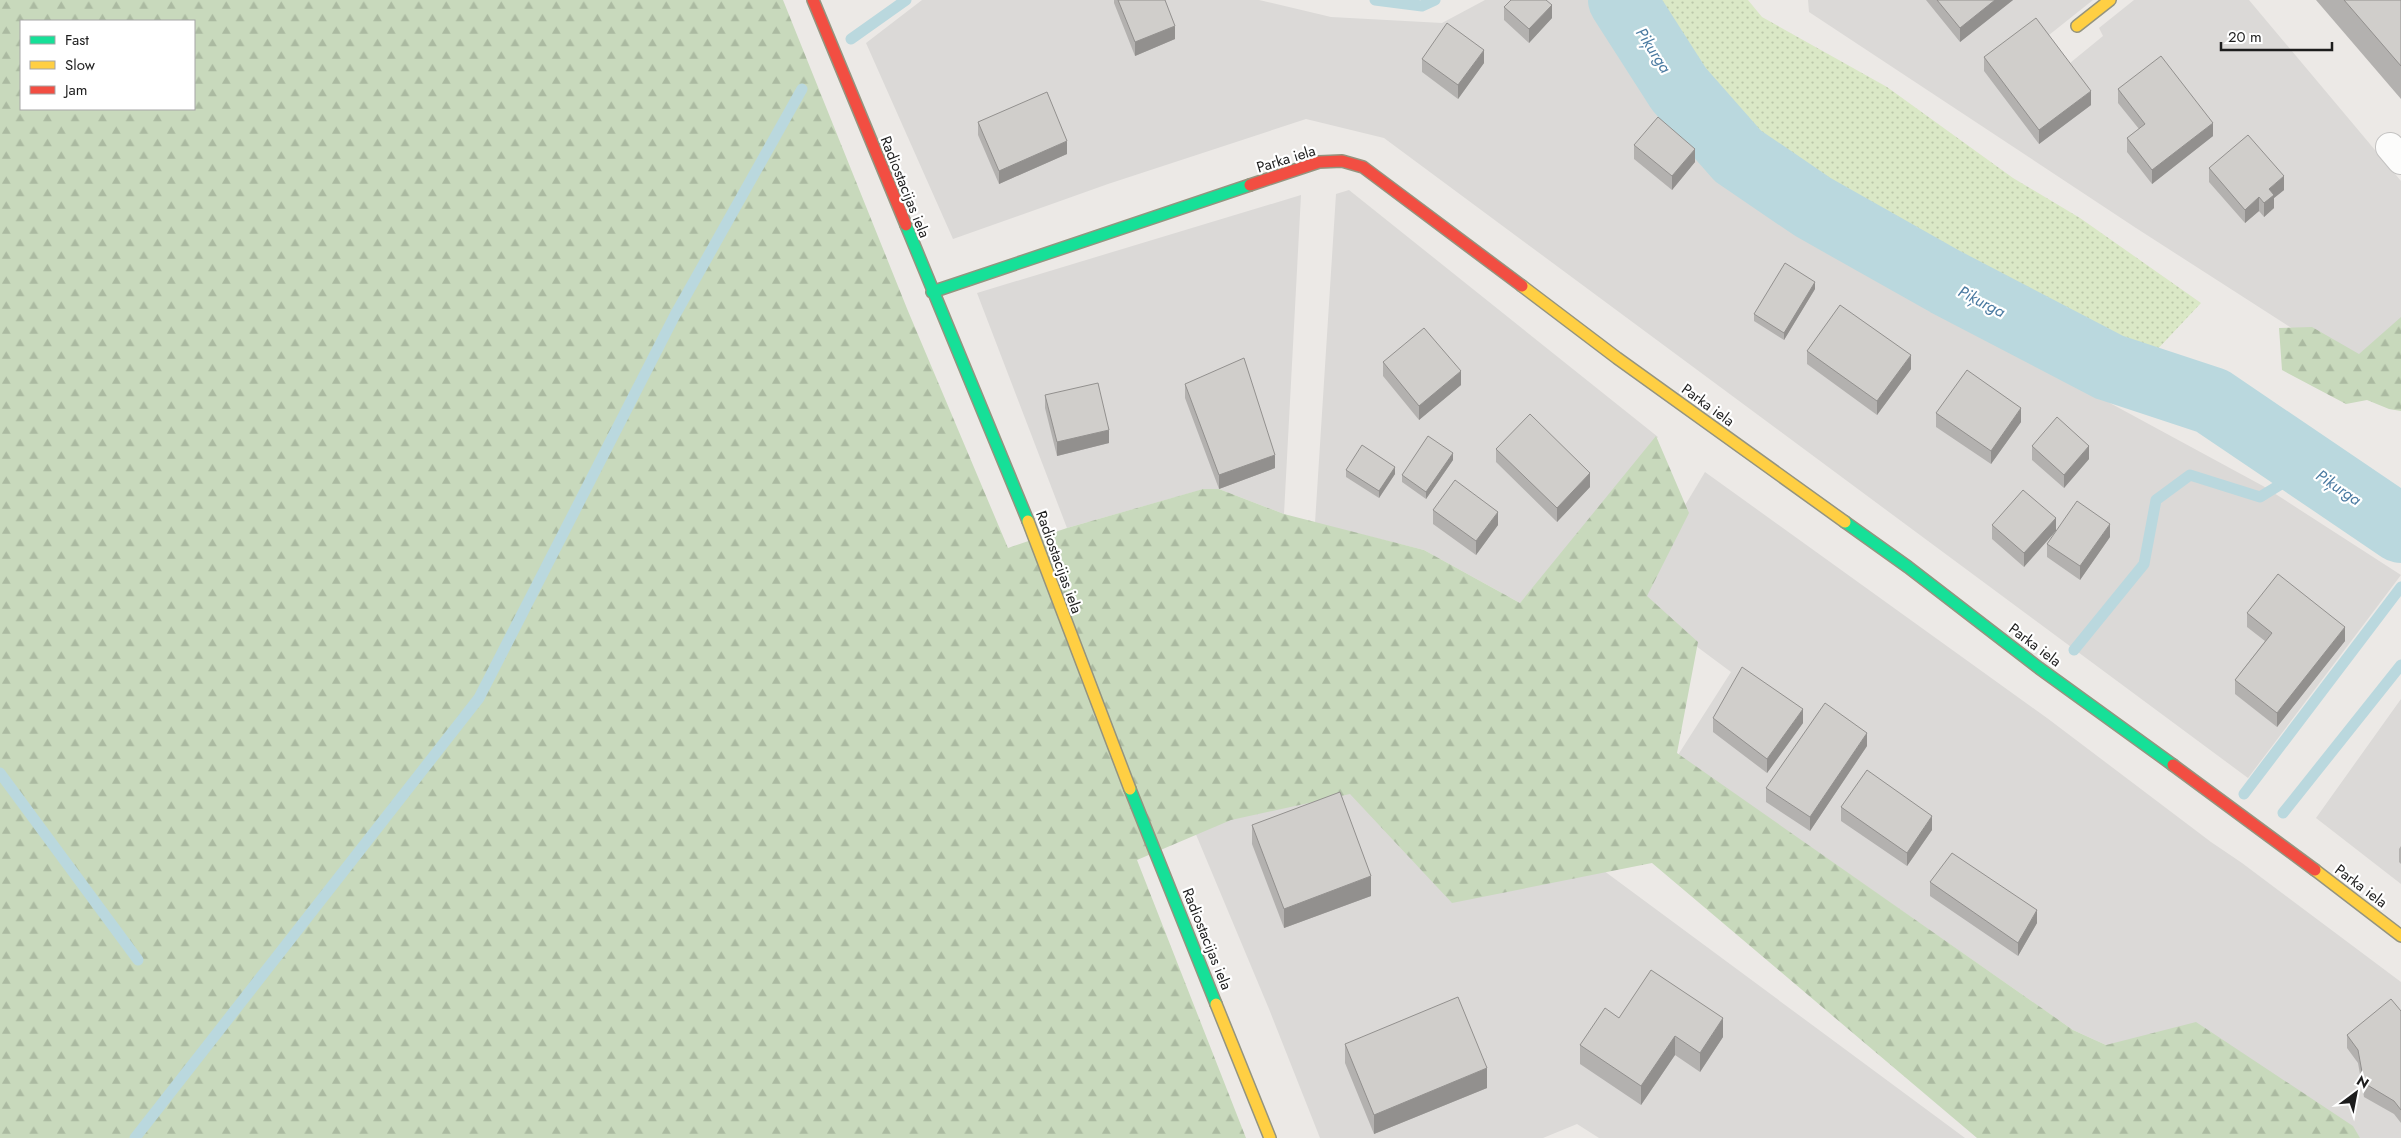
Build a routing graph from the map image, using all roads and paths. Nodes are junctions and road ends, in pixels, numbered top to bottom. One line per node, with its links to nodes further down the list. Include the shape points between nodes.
1 (813, 0): 4 (street, Radiostacijas iela)
2 (2110, 0): 3 (street)
3 (2077, 26)
4 (932, 292): 5 (street, Parka iela, via 1319,162 1342,161 1363,167 1617,358 1908,567); 6 (street, Radiostacijas iela, via 1026,516 1094,699)
5 (2401, 936)
6 (1270, 1138)

